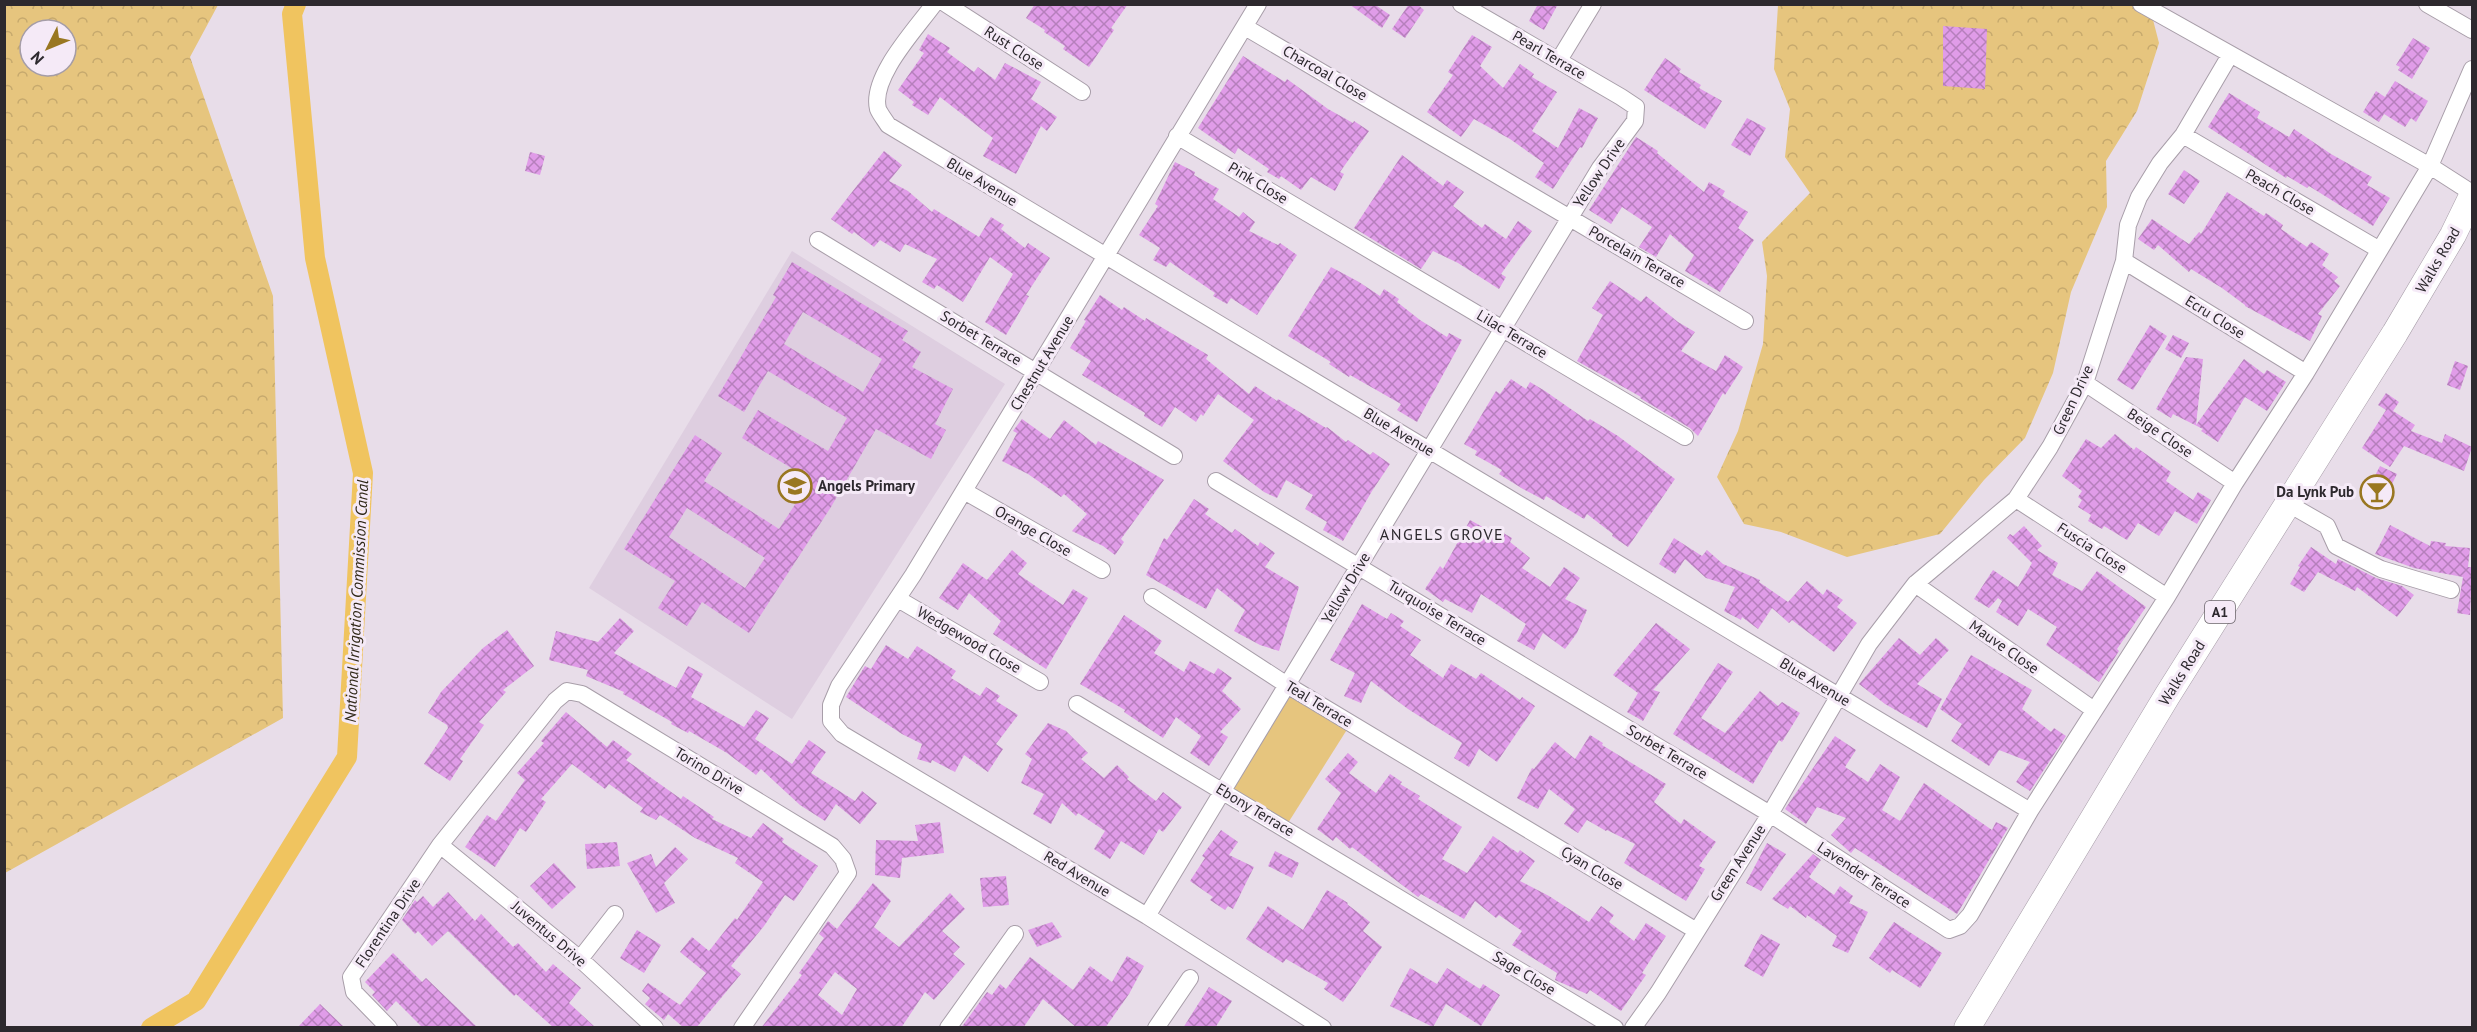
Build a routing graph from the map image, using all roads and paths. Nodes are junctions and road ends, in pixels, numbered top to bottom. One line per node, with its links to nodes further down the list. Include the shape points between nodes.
1 (934, 4): 24 (street, Blue Avenue, via 886,69 877,92 879,110 888,125)
2 (946, 4): 13 (street, Rust Close)
3 (1257, 4): 8 (street, Chestnut Avenue)
4 (1461, 4): 11 (street, Pearl Terrace)
5 (1593, 4): 11 (street)
6 (2141, 4): 10 (street)
7 (2427, 4): 9 (street)
8 (1245, 27): 15 (street, Charcoal Close); 17 (street, Chestnut Avenue)
9 (2472, 30)
10 (2230, 55): 16 (street, Green Drive); 18 (street)
11 (1559, 60): 14 (street, Pearl Terrace)
12 (2472, 69): 18 (street)
13 (1082, 92)
14 (1636, 107): 20 (street, Yellow Drive, via 1635,121)
15 (1404, 120): 20 (street, Porcelain Terrace)
16 (2183, 135): 23 (street, Peach Close); 25 (street, Green Drive, via 2139,197 2128,225)
17 (1177, 136): 21 (street, Pink Close); 24 (street, Chestnut Avenue)
18 (2430, 166): 19 (street); 23 (street)
19 (2472, 194): 38 (main road, Walks Road / A1, via 2453,236 2395,333)
20 (1570, 218): 26 (street, Porcelain Terrace); 27 (street, Yellow Drive)
21 (1338, 231): 27 (street, Lilac Terrace)
22 (818, 240): 28 (street, Sorbet Terrace)
23 (2378, 249): 29 (street)
24 (1107, 257): 28 (street, Chestnut Avenue); 32 (street, Blue Avenue)
25 (2124, 261): 29 (street, Ecru Close); 30 (street, Green Drive)
26 (1745, 321)
27 (1503, 329): 31 (street, Lilac Terrace); 32 (street, Yellow Drive)
28 (1037, 372): 33 (street, Sorbet Terrace); 36 (street, Chestnut Avenue)
29 (2306, 373): 35 (street)
30 (2085, 383): 35 (street, Beige Close); 37 (street, Green Drive)
31 (1685, 437)
32 (1429, 450): 39 (street, Yellow Drive); 49 (street, Blue Avenue)
33 (1174, 456)
34 (1216, 481): 39 (street, Turquoise Terrace)
35 (2235, 483): 44 (street)
36 (964, 491): 40 (street, Orange Close); 45 (street, Chestnut Avenue)
37 (2016, 499): 41 (street, Green Drive); 44 (street, Fuscia Close)
38 (2287, 503): 42 (street, via 2327,526 2336,546 2381,569); 73 (main road, Walks Road / A1)
39 (1359, 566): 47 (street, Yellow Drive); 48 (street, Turquoise Terrace)
40 (1102, 570)
41 (1915, 584): 49 (street, Green Drive, via 1869,644); 51 (street, Mauve Close)
42 (2451, 590)
43 (1152, 597): 47 (street, Teal Terrace)
44 (2167, 597): 51 (street)
45 (898, 599): 46 (street, Wedgewood Close); 52 (street, Chestnut Avenue, via 839,686 831,705)
46 (1040, 682)
47 (1287, 685): 53 (street, Yellow Drive); 54 (street, Teal Terrace)
48 (1564, 689): 56 (street, Sorbet Terrace)
49 (1840, 697): 55 (street, Blue Avenue); 56 (street, Green Avenue)
50 (1077, 704): 53 (street, Ebony Terrace)
51 (2094, 710): 55 (street)
52 (831, 721): 59 (street, Red Avenue, via 842,734)
53 (1222, 790): 59 (street, Yellow Drive); 60 (street, Ebony Terrace)
54 (1489, 807): 61 (street, Cyan Close)
55 (2030, 811): 56 (street, Lavender Terrace, via 1970,915 1960,926 1949,930)
56 (1770, 814): 61 (street, Green Avenue)
57 (440, 845): 63 (street, Juventus Drive); 65 (street, Florentina Drive, via 351,977 354,992); 67 (street, Torino Drive, via 555,701 567,691 592,700 832,846 843,859 848,873)
58 (615, 914): 63 (street)
59 (1147, 916): 70 (street, Red Avenue)
60 (1432, 918): 71 (street, Sage Close)
61 (1695, 930): 72 (street, Green Avenue)
62 (1015, 934): 68 (street)
63 (580, 960): 66 (street, Juventus Drive)
64 (1190, 978): 69 (street)
65 (389, 1028)
66 (655, 1028)
67 (742, 1028)
68 (948, 1028)
69 (1156, 1028)
70 (1323, 1028)
71 (1615, 1028)
72 (1633, 1028)
73 (1967, 1028)

